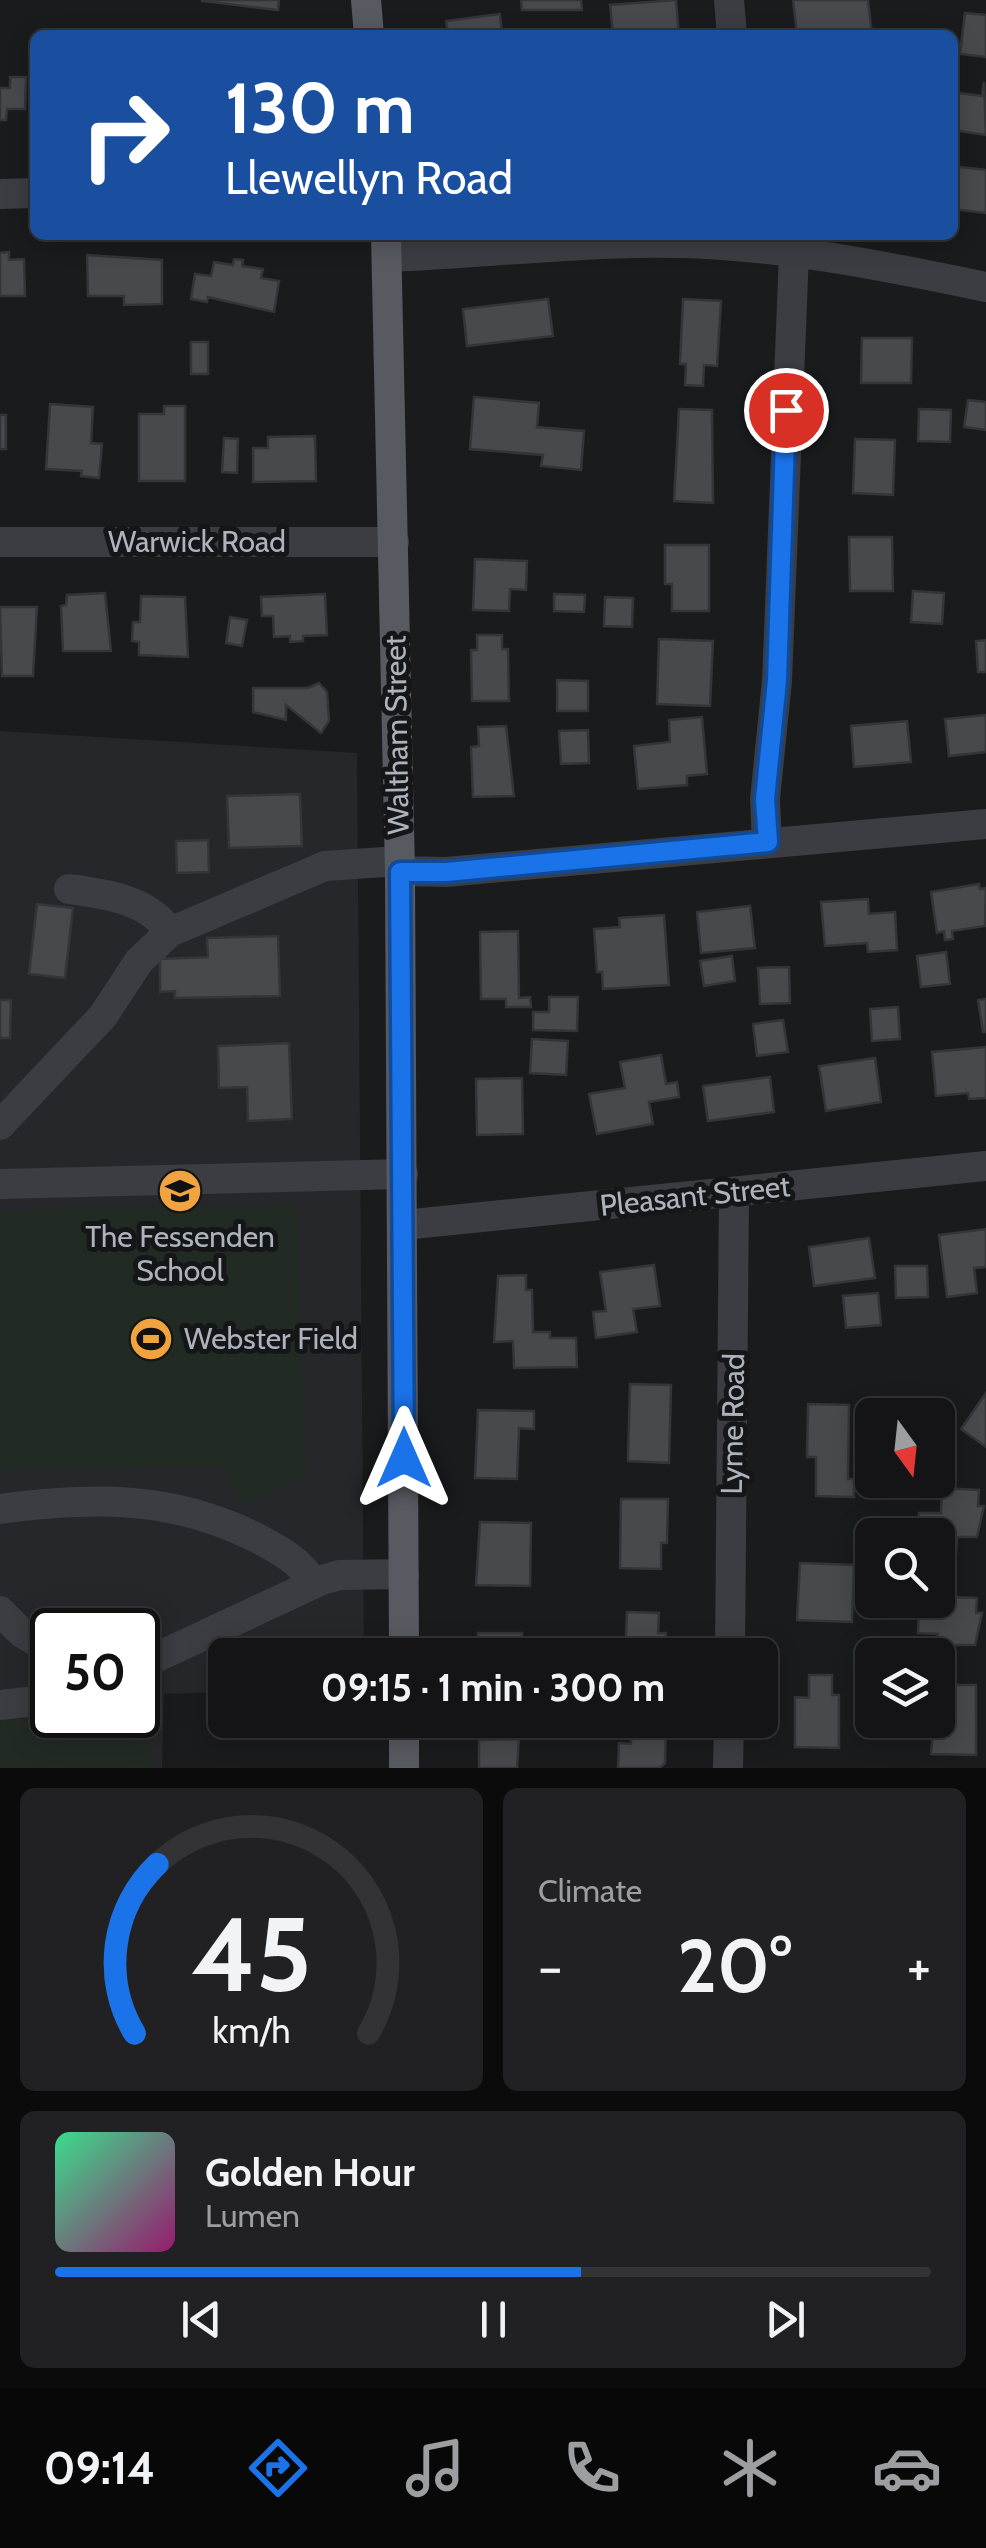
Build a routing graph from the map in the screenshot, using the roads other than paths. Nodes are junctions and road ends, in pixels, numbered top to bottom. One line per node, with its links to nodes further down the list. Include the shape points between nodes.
1 (366, 0): 3 (main road)
2 (729, 0): 4 (street)
3 (369, 30)
4 (732, 30)
5 (30, 193): 6 (street)
6 (0, 194)
7 (746, 241): 8 (street); 9 (street)
8 (386, 246): 12 (main road, Waltham Street)
9 (794, 253): 10 (street); 14 (street)
10 (986, 287)
11 (0, 542): 12 (street, Warwick Road)
12 (394, 542): 15 (main road, Waltham Street)
13 (986, 824): 14 (street)
14 (768, 842): 15 (street, via 446,872)
15 (399, 866): 17 (street, via 324,866); 20 (main road, Waltham Street)
16 (69, 889): 17 (street, via 132,903)
17 (170, 932): 18 (street, via 139,961 103,1016)
18 (0, 1125)
19 (986, 1166): 22 (street, Pleasant Street)
20 (403, 1174): 21 (street); 23 (main road, Waltham Street)
21 (0, 1184)
22 (734, 1192): 23 (street, Pleasant Street); 30 (street, Lyme Road)
23 (403, 1225): 25 (main road, Waltham Street)
24 (0, 1509): 26 (street, via 96,1498 180,1507 264,1542 301,1566)
25 (404, 1574): 26 (street, via 340,1575); 29 (main road, Waltham Street)
26 (314, 1584): 31 (street)
27 (0, 1611): 28 (street)
28 (30, 1638)
29 (404, 1638)
30 (730, 1638)
31 (160, 1656)
32 (30, 1702): 33 (street)
33 (0, 1705)
34 (404, 1738): 36 (main road)
35 (729, 1738): 37 (street)
36 (404, 1768)
37 (728, 1768)

